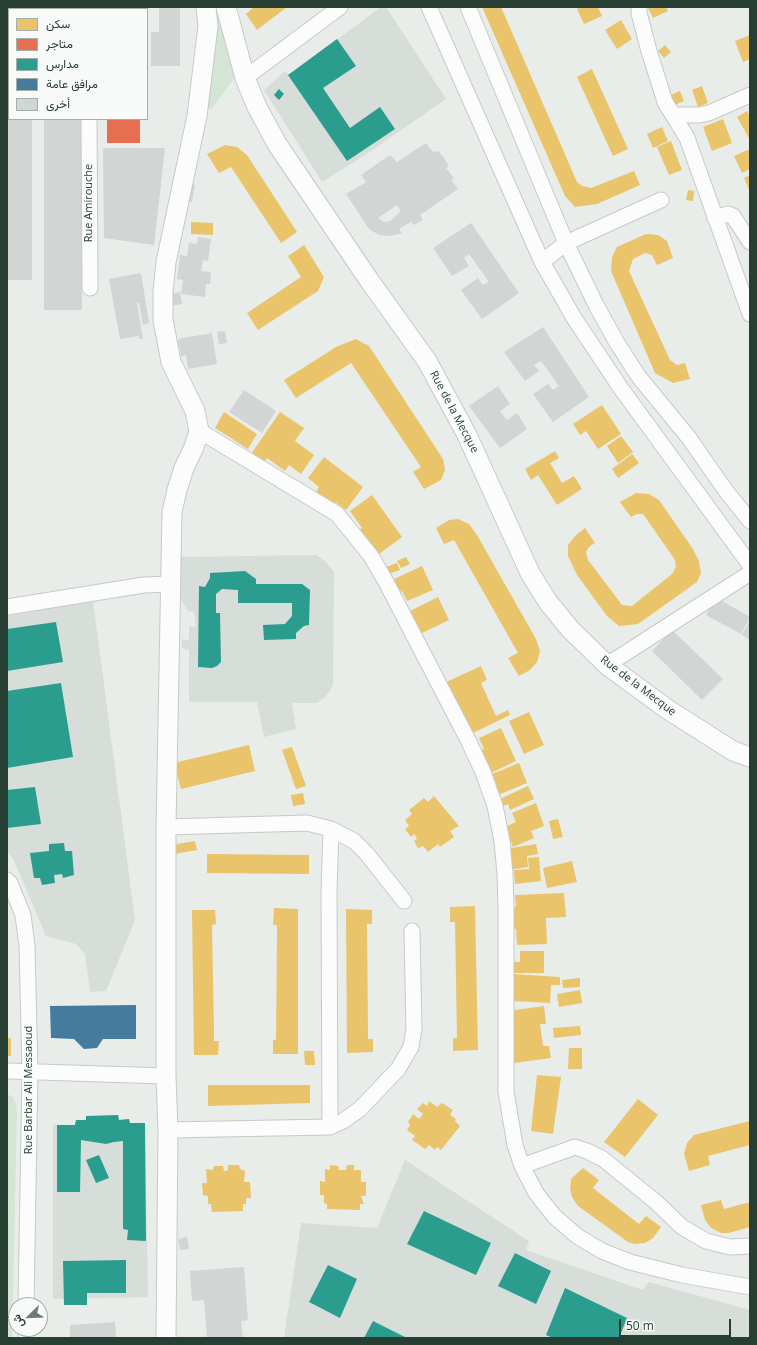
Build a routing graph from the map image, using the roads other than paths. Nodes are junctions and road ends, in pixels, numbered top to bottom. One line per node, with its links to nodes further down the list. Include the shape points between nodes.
1 (206, 7): 18 (street, via 208,26 197,116 166,262 163,292 163,320 171,362 195,411)
2 (226, 7): 7 (street, Rue de la Mecque)
3 (340, 7): 7 (street)
4 (429, 7): 15 (street)
5 (468, 7): 14 (street)
6 (639, 7): 9 (street, via 649,51)
7 (245, 78): 26 (street, Rue de la Mecque, via 277,144 426,361 467,435 509,529 548,602 570,629)
8 (750, 95): 9 (street, via 699,116)
9 (673, 115): 12 (street, via 686,138)
10 (89, 120): 16 (street, Rue Amirouche)
11 (661, 200): 14 (street)
12 (715, 218): 13 (street, via 728,214 733,216); 17 (street)
13 (750, 242)
14 (566, 243): 15 (street); 19 (street, via 596,306 639,377)
15 (542, 262): 20 (street, via 593,348)
16 (90, 288)
17 (750, 314)
18 (199, 432): 24 (street, via 184,468 172,512); 38 (street, via 337,514 371,556 386,582 483,772 495,806 502,847 506,909 506,1092 515,1145)
19 (689, 438): 20 (street); 21 (street)
20 (667, 452): 22 (street)
21 (750, 521)
22 (750, 565)
23 (750, 573): 26 (street)
24 (171, 584): 25 (street, via 144,585); 28 (street)
25 (7, 607)
26 (607, 665): 27 (street, Rue de la Mecque, via 668,709 734,751)
27 (750, 756)
28 (166, 827): 29 (street, via 307,823); 35 (street)
29 (331, 829): 31 (street, via 354,841); 36 (street)
30 (7, 880): 34 (street, Rue Barbar Ali Messaoud, via 23,915 28,946)
31 (404, 901)
32 (412, 931): 36 (street, via 414,1029 411,1047 398,1069 360,1109)
33 (7, 1071): 34 (street)
34 (30, 1072): 35 (street); 41 (street, Rue Barbar Ali Messaoud)
35 (166, 1076): 37 (street)
36 (330, 1127): 37 (street)
37 (168, 1130): 42 (street)
38 (522, 1166): 39 (street, via 575,1147 587,1151 603,1159 688,1231 706,1241 730,1247); 40 (street, via 536,1193 554,1216 576,1236 602,1251 630,1262 682,1275)
39 (750, 1246)
40 (750, 1287)
41 (26, 1297)
42 (166, 1338)

